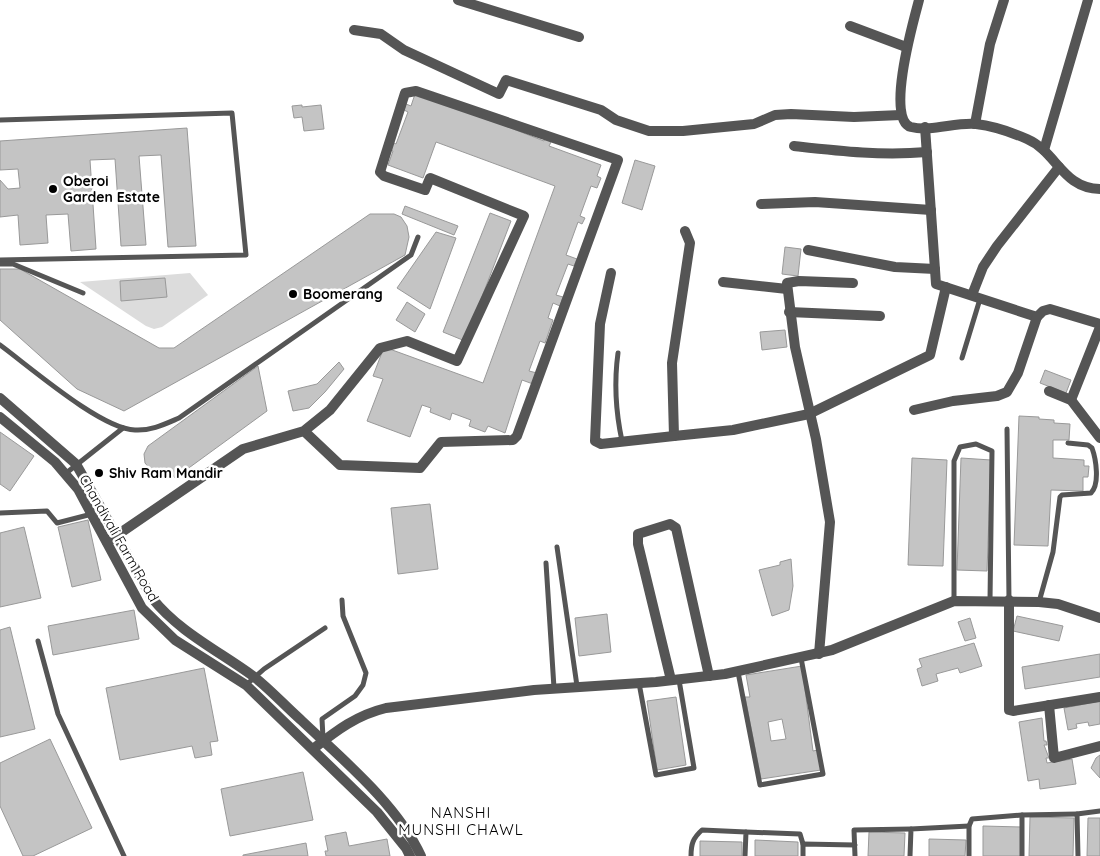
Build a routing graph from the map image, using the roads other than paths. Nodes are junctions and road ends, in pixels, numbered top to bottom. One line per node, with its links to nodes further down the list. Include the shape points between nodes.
1 (458, 0): 7 (street)
2 (919, 0): 8 (street)
3 (1004, 0): 11 (street, via 990,44)
4 (1088, 0): 14 (street)
5 (850, 26): 8 (street)
6 (354, 30): 9 (street, via 381,34 404,50 499,94 506,80 601,110 616,120 650,131 754,124 776,115 791,114 854,118)
7 (579, 37)
8 (906, 47): 9 (street)
9 (901, 115): 12 (street, via 910,127)
10 (0, 120): 23 (lane, via 232,113 246,254)
11 (975, 124): 12 (street); 14 (street, via 1013,133)
12 (925, 128): 15 (street)
13 (794, 146): 15 (street, via 859,154)
14 (1044, 150): 16 (street)
15 (926, 152): 19 (street)
16 (1058, 167): 17 (street, via 1074,182); 32 (street, via 983,267)
17 (1100, 189)
18 (761, 204): 19 (street, via 816,202)
19 (931, 210): 25 (street)
20 (685, 231): 49 (street, via 690,243 672,363)
21 (418, 237): 46 (lane, via 411,255 179,418 156,428)
22 (808, 250): 25 (street, via 878,265)
23 (0, 260)
24 (0, 264): 31 (lane, via 13,264)
25 (936, 269): 29 (street, via 936,284)
26 (611, 273): 51 (street, via 600,324 595,441 601,444)
27 (723, 282): 30 (street)
28 (853, 283): 30 (street, via 799,281 787,283)
29 (946, 287): 32 (street); 44 (street, via 930,355)
30 (787, 288): 33 (street)
31 (83, 293)
32 (976, 297): 35 (street); 39 (lane)
33 (788, 312): 34 (street); 44 (street)
34 (880, 316)
35 (1038, 317): 36 (street, via 1050,309); 43 (street, via 1018,373 1007,392)
36 (1100, 326): 42 (street)
37 (0, 346): 46 (lane, via 103,421)
38 (618, 353): 51 (lane, via 617,408)
39 (962, 358)
40 (1049, 391): 42 (street)
41 (0, 398): 53 (street)
42 (1071, 400): 50 (street)
43 (914, 410)
44 (809, 414): 49 (street, via 733,430); 71 (street, via 830,522)
45 (0, 417): 54 (street, Chandivali Farm Road, via 56,462)
46 (122, 428): 53 (lane)
47 (1007, 429): 63 (lane)
48 (304, 432): 48 (street, via 340,465 420,468 441,442 513,440 618,160 416,91 405,92 380,172 425,190 430,178 524,216 457,361 407,341 380,348 330,410); 57 (street, via 243,449)
49 (674, 436): 51 (street)
50 (1100, 438)
51 (622, 442)
52 (1068, 444): 66 (lane, via 1092,448 1096,482 1091,493 1060,497 1053,552)
53 (76, 464): 54 (lane); 57 (street)
54 (66, 474): 56 (street, Chandivali Farm Road)
55 (0, 513): 56 (lane, via 47,511 57,523)
56 (92, 514): 58 (street, Chandivali Farm Road)
57 (118, 536): 58 (street); 61 (street)
58 (107, 542): 67 (street, Chandivali Farm Road)
59 (557, 547): 79 (lane)
60 (546, 563): 80 (lane)
61 (150, 596): 67 (street); 75 (street, via 166,616)
62 (342, 600): 83 (lane, via 343,616 366,674 355,696 322,719)
63 (1009, 600): 65 (street); 66 (street); 82 (street, via 1009,710)
64 (954, 601): 65 (street); 65 (lane, via 954,462 960,447 976,444 992,450); 71 (street)
65 (990, 601)
66 (1039, 602): 68 (street, via 1058,604)
67 (140, 603): 78 (street, Chandivali Farm Road, via 156,624 175,640)
68 (1100, 618)
69 (325, 628): 75 (lane)
70 (38, 641): 94 (lane, via 58,714)
71 (819, 654): 72 (street)
72 (801, 658): 73 (street); 73 (lane, via 823,774 760,785)
73 (738, 672): 74 (street)
74 (709, 676): 76 (street); 76 (street, via 676,528 670,524 638,534 638,544)
75 (255, 677): 78 (lane); 83 (street)
76 (675, 680): 77 (street); 77 (lane, via 694,768 656,775)
77 (639, 683): 79 (street)
78 (246, 685): 85 (street, Chandivali Farm Road)
79 (577, 686): 80 (street)
80 (554, 688): 83 (street, via 386,708 366,713)
81 (1100, 697): 82 (street)
82 (1049, 706): 84 (street, via 1054,758)
83 (323, 741): 85 (street); 96 (street, via 385,803 413,838)
84 (1100, 746)
85 (313, 749): 95 (street, Chandivali Farm Road, via 377,812)
86 (1100, 811): 87 (lane)
87 (1077, 814): 88 (lane); 104 (lane)
88 (1022, 815): 89 (lane, via 972,819); 103 (lane)
89 (969, 826): 90 (lane); 102 (lane)
90 (910, 829): 93 (lane, via 854,830); 101 (lane)
91 (746, 832): 92 (lane, via 800,834); 97 (lane, via 702,830 695,836); 98 (lane)
92 (803, 844): 93 (lane); 99 (lane)
93 (855, 845): 100 (lane)
94 (124, 856)
95 (410, 856)
96 (421, 856)
97 (691, 856)
98 (745, 856)
99 (803, 856)
100 (855, 856)
101 (910, 856)
102 (969, 856)
103 (1022, 856)
104 (1078, 856)

